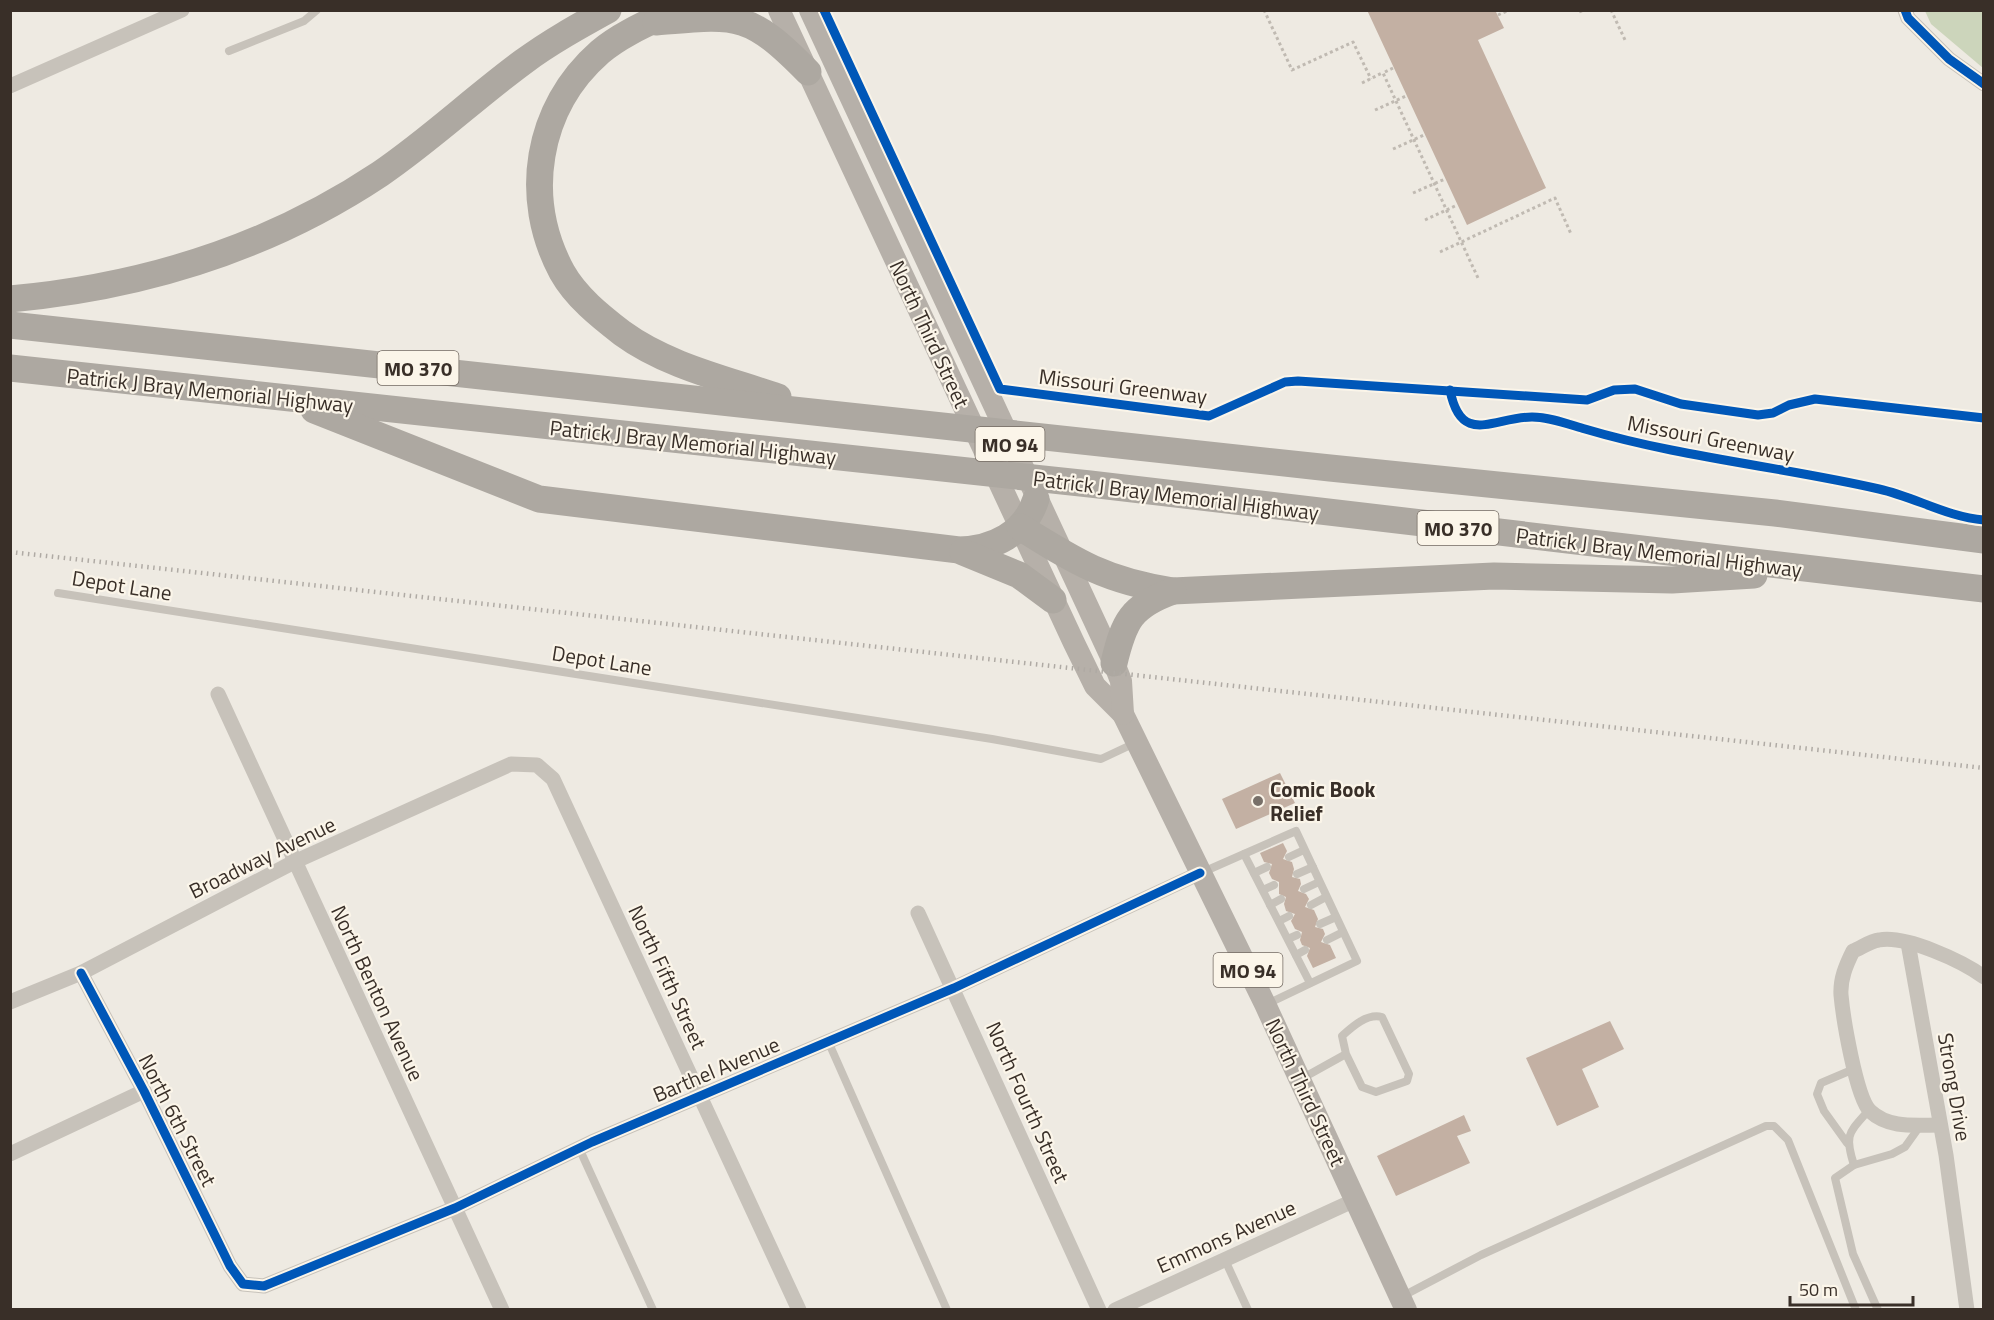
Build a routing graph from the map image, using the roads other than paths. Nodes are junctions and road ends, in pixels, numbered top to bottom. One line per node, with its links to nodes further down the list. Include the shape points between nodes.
1 (182, 10): 8 (street)
2 (316, 10): 10 (lane, via 304,21)
3 (608, 10): 14 (highway, via 524,61 380,174 264,238 138,280)
4 (675, 10): 9 (highway)
5 (779, 10): 11 (main road, North Third Street / MO 94)
6 (810, 10): 19 (main road, North Third Street / MO 94)
7 (1905, 10): 12 (street, via 1908,18 1949,59)
8 (161, 15): 13 (street)
9 (648, 23): 11 (highway, via 735,18 766,33); 18 (highway, via 600,51 560,100 546,130 539,190 551,247 563,273 582,298 642,346 679,364)
10 (229, 51)
11 (808, 72): 20 (main road, North Third Street / MO 94)
12 (1983, 84)
13 (10, 86)
14 (10, 299)
15 (10, 325): 18 (highway, Patrick J Bray Memorial Highway / MO 370)
16 (10, 368): 17 (highway, Patrick J Bray Memorial Highway / MO 370)
17 (282, 397): 22 (highway, via 539,499); 24 (highway, Patrick J Bray Memorial Highway / MO 370, via 1090,484)
18 (825, 413): 21 (highway, Patrick J Bray Memorial Highway / MO 370, via 1763,511)
19 (1036, 499): 20 (highway); 23 (main road, North Third Street / MO 94)
20 (1020, 527): 22 (highway, via 989,547); 23 (highway); 28 (main road, North Third Street / MO 94)
21 (1983, 540)
22 (959, 550): 28 (highway, via 1019,575)
23 (1060, 552): 26 (highway, via 1134,585); 29 (main road, North Third Street / MO 94)
24 (1827, 571): 25 (highway, Patrick J Bray Memorial Highway / MO 370); 26 (highway, via 1672,580 1494,576)
25 (1983, 589)
26 (1173, 591): 29 (highway, via 1153,598 1134,612 1120,636)
27 (58, 593): 32 (lane, Depot Lane, via 992,738 1101,759)
28 (1053, 600): 31 (main road, North Third Street / MO 94, via 1095,686)
29 (1114, 663): 31 (main road, North Third Street / MO 94, via 1121,681)
30 (218, 694): 37 (street, North Benton Avenue)
31 (1123, 714): 32 (main road, North Third Street / MO 94)
32 (1136, 743): 40 (main road, North Third Street / MO 94)
33 (537, 765): 37 (street, Broadway Avenue, via 512,764); 74 (street, North Fifth Street, via 554,779)
34 (1304, 850): 35 (lane, via 1296,831); 36 (lane); 39 (lane)
35 (1244, 854): 40 (lane); 41 (lane)
36 (1289, 857)
37 (294, 862): 63 (street, Broadway Avenue); 83 (street, North Benton Avenue)
38 (1267, 867): 41 (lane)
39 (1313, 867): 42 (lane); 43 (lane)
40 (1200, 873): 66 (street, Barthel Avenue); 68 (main road, North Third Street / MO 94)
41 (1254, 873): 46 (lane)
42 (1297, 874)
43 (1319, 882): 45 (lane); 47 (lane)
44 (1275, 885): 46 (lane)
45 (1304, 889)
46 (1263, 890): 49 (lane)
47 (1326, 897): 50 (lane); 53 (lane)
48 (1281, 899): 49 (lane)
49 (1270, 905): 54 (lane)
50 (1311, 905)
51 (918, 913): 66 (street, North Fourth Street)
52 (1289, 916): 54 (lane)
53 (1336, 917): 55 (lane); 56 (lane)
54 (1278, 921): 58 (lane)
55 (1320, 924)
56 (1343, 932): 59 (lane); 65 (lane, via 1357,961)
57 (1298, 935): 58 (lane)
58 (1288, 939): 62 (lane)
59 (1327, 940)
60 (1908, 943): 64 (street); 71 (street, via 1879,940 1861,947 1853,951 1844,969 1841,994); 77 (street, Strong Drive)
61 (1305, 950): 62 (lane)
62 (1296, 955): 65 (lane)
63 (81, 973): 67 (street, Broadway Avenue); 73 (street, North 6th Street)
64 (1983, 977)
65 (1310, 983): 68 (lane)
66 (954, 988): 69 (street, Barthel Avenue); 91 (street, North Fourth Street)
67 (10, 1002)
68 (1265, 1004): 72 (main road, North Third Street / MO 94)
69 (828, 1041): 74 (street, Barthel Avenue); 90 (lane)
70 (1346, 1054): 70 (lane, via 1342,1036 1356,1023 1376,1015 1382,1017 1409,1074 1407,1081 1376,1092 1362,1087); 72 (lane)
71 (1854, 1069): 75 (street); 78 (lane, via 1821,1083 1817,1094)
72 (1300, 1080): 82 (main road, North Third Street / MO 94)
73 (144, 1091): 80 (street); 85 (street, North 6th Street, via 230,1266)
74 (699, 1095): 79 (street, Barthel Avenue); 89 (street, North Fifth Street)
75 (1869, 1110): 76 (street, via 1883,1120); 78 (lane, via 1852,1130)
76 (1920, 1125): 77 (street); 81 (lane, via 1905,1147)
77 (1940, 1125): 96 (street, Strong Drive)
78 (1847, 1143): 81 (lane)
79 (579, 1148): 83 (street, Barthel Avenue); 88 (lane)
80 (10, 1154)
81 (1854, 1165): 95 (lane, via 1835,1178 1853,1254)
82 (1355, 1200): 84 (street, Emmons Avenue); 86 (main road, North Third Street / MO 94)
83 (454, 1208): 85 (street, Barthel Avenue, via 264,1286); 87 (street, North Benton Avenue)
84 (1225, 1260): 92 (street, Emmons Avenue); 93 (lane)
85 (243, 1284)
86 (1403, 1303): 94 (lane, via 1492,1250 1766,1126 1774,1126 1788,1140)
87 (502, 1310)
88 (653, 1310)
89 (799, 1310)
90 (947, 1310)
91 (1099, 1310)
92 (1115, 1310)
93 (1248, 1310)
94 (1856, 1310)
95 (1878, 1310)
96 (1967, 1310)

